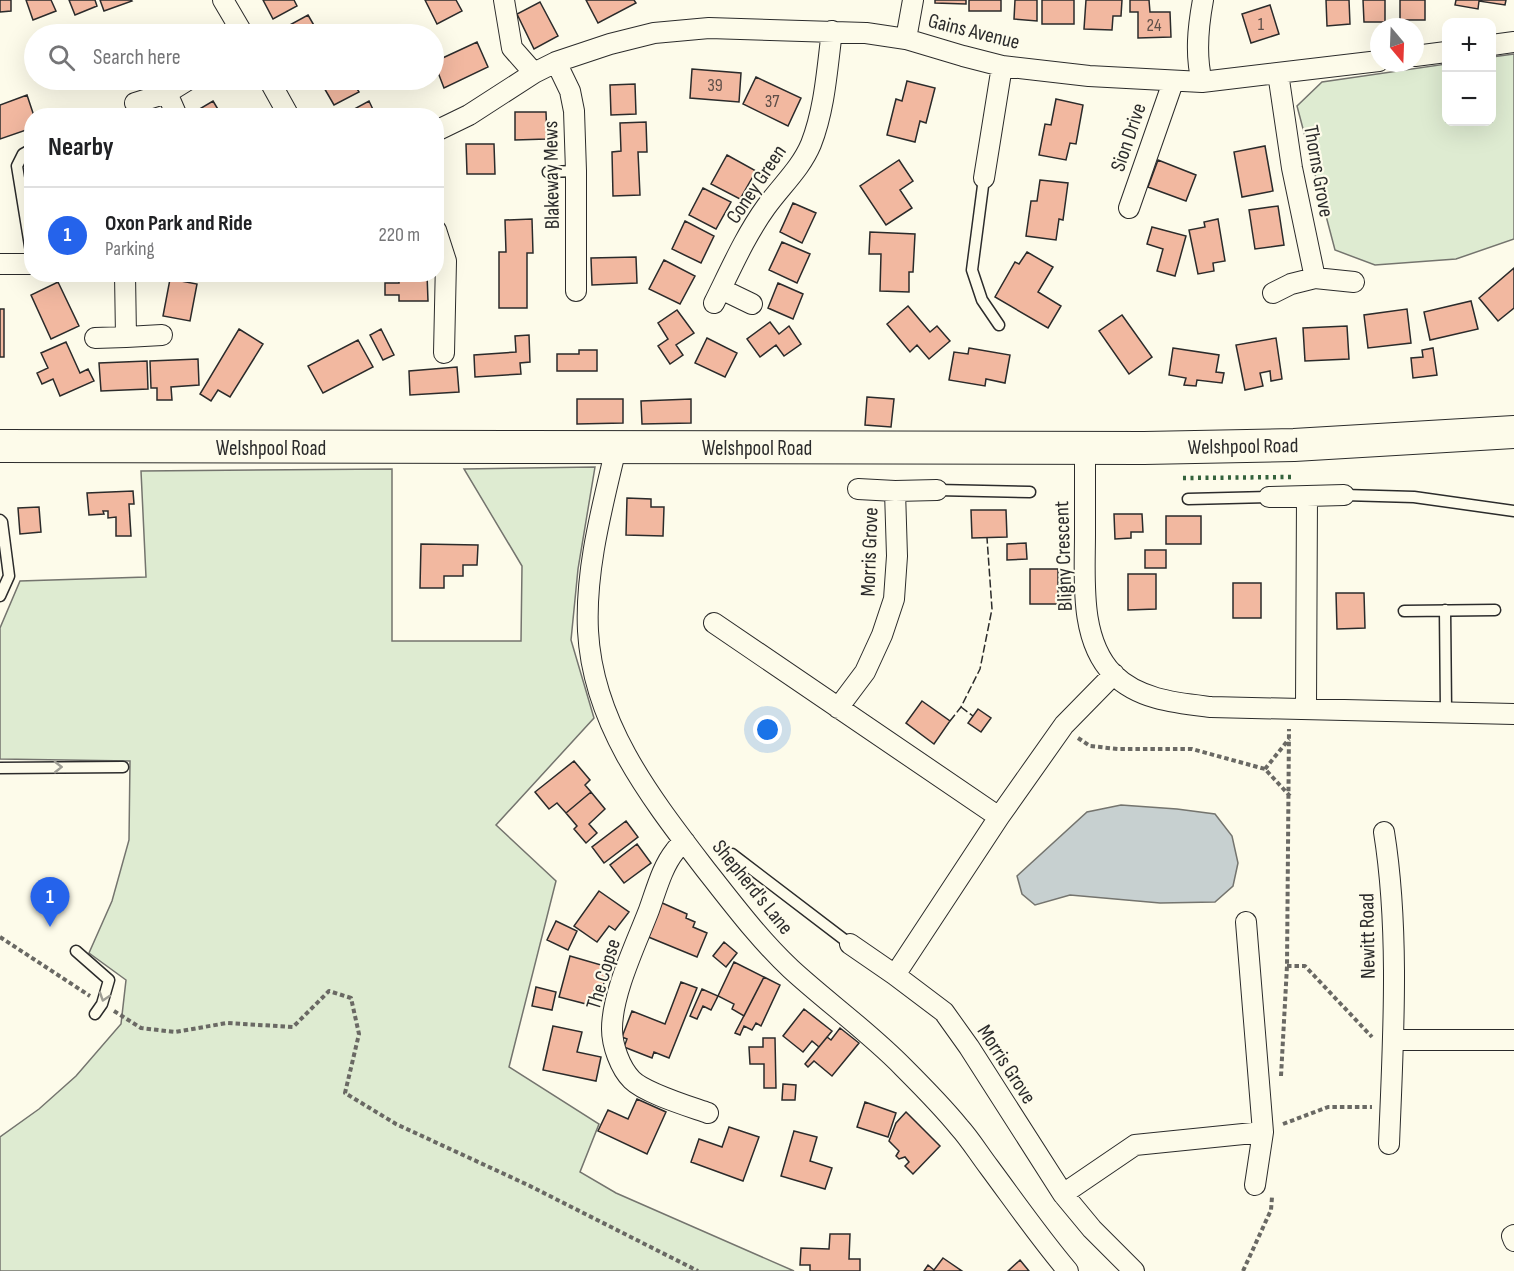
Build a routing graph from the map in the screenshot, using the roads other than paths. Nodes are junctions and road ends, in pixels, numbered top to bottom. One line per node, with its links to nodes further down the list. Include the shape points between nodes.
1 (223, 0): 5 (street)
2 (504, 0): 15 (street, via 512,48)
3 (913, 0): 7 (street)
4 (1203, 0): 18 (street, via 1198,26)
5 (237, 24)
6 (832, 31): 7 (street, Gains Avenue); 12 (street, Gains Avenue, via 709,28 654,33); 40 (street, Coney Green, via 820,115 811,145 794,174 760,216 718,296)
7 (906, 39): 14 (street, Gains Avenue)
8 (1514, 42): 9 (street)
9 (1496, 44)
10 (1442, 53): 11 (street)
11 (1424, 55)
12 (556, 62): 15 (street, Gains Avenue); 27 (street, Blakeway Mews, via 570,91 574,111)
13 (1370, 62): 16 (street, Gains Avenue)
14 (1002, 66): 17 (street, Gains Avenue); 29 (street)
15 (534, 73): 25 (street, Gains Avenue)
16 (1278, 73): 18 (street, Gains Avenue); 35 (street, Thorns Grove, via 1292,168)
17 (1173, 82): 18 (street, Gains Avenue); 30 (street, Sion Drive)
18 (1202, 82)
19 (172, 90): 21 (street)
20 (275, 90): 24 (street)
21 (167, 93): 22 (street); 23 (street)
22 (135, 103)
23 (174, 108)
24 (285, 108)
25 (444, 127)
26 (24, 153): 31 (lane, via 17,166)
27 (576, 171): 28 (lane); 38 (street, Blakeway Mews)
28 (548, 172)
29 (984, 178): 41 (lane, via 972,270 982,300)
30 (1129, 208)
31 (24, 209)
32 (444, 255): 45 (street)
33 (0, 264): 34 (street)
34 (24, 264)
35 (1315, 278): 37 (street); 39 (street)
36 (125, 282): 43 (street)
37 (1354, 282)
38 (576, 291)
39 (1273, 293)
40 (752, 304)
41 (999, 325)
42 (162, 335): 43 (street)
43 (126, 337): 44 (street)
44 (95, 338)
45 (444, 353)
46 (1507, 430): 48 (main road, Welshpool Road, via 1294,445)
47 (0, 446): 49 (main road, Welshpool Road)
48 (1085, 447): 49 (main road, Welshpool Road); 65 (street, Bligny Crescent, via 1086,602 1091,631)
49 (616, 448): 74 (street, Shepherd's Lane, via 588,597 591,666 619,745)
50 (858, 489): 52 (street)
51 (937, 490): 52 (street); 53 (lane)
52 (895, 491): 66 (street, Morris Grove, via 894,599 865,672)
53 (1030, 492)
54 (1344, 495): 55 (street); 58 (lane, via 1414,497)
55 (1307, 496): 56 (street); 67 (street)
56 (1269, 497): 57 (lane)
57 (1188, 499)
58 (1514, 511)
59 (0, 520): 60 (lane, via 9,576)
60 (0, 596)
61 (1445, 610): 62 (lane); 63 (lane); 68 (lane)
62 (1495, 610)
63 (1404, 611)
64 (714, 623): 66 (street)
65 (1114, 674): 67 (street, Bligny Crescent, via 1162,701 1211,707); 72 (street, via 1064,725)
66 (838, 708): 72 (street)
67 (1298, 708): 68 (street, Bligny Crescent)
68 (1446, 711): 69 (street, Bligny Crescent)
69 (1514, 714)
70 (123, 767): 71 (lane, one-way to 70)
71 (0, 768)
72 (999, 817): 79 (street)
73 (1384, 831): 81 (street, Newitt Road, via 1390,869)
74 (685, 842): 83 (street, The Copse, via 675,849 656,891 615,1004 612,1029 622,1066 632,1080); 88 (street, Shepherd's Lane, via 745,920 790,968 903,1066 960,1128)
75 (732, 854): 77 (lane)
76 (1246, 922): 84 (street)
77 (850, 944): 79 (street, Morris Grove)
78 (76, 951): 80 (lane, one-way to 80, via 109,980)
79 (895, 975): 87 (street, Morris Grove, via 944,1012)
80 (95, 1014)
81 (1393, 1040): 82 (street); 85 (street, Newitt Road)
82 (1514, 1041)
83 (708, 1113)
84 (1263, 1132): 86 (street); 87 (street, via 1136,1145)
85 (1389, 1143)
86 (1264, 1185)
87 (1063, 1194): 89 (street, Morris Grove)
88 (1068, 1271)
89 (1134, 1271)

